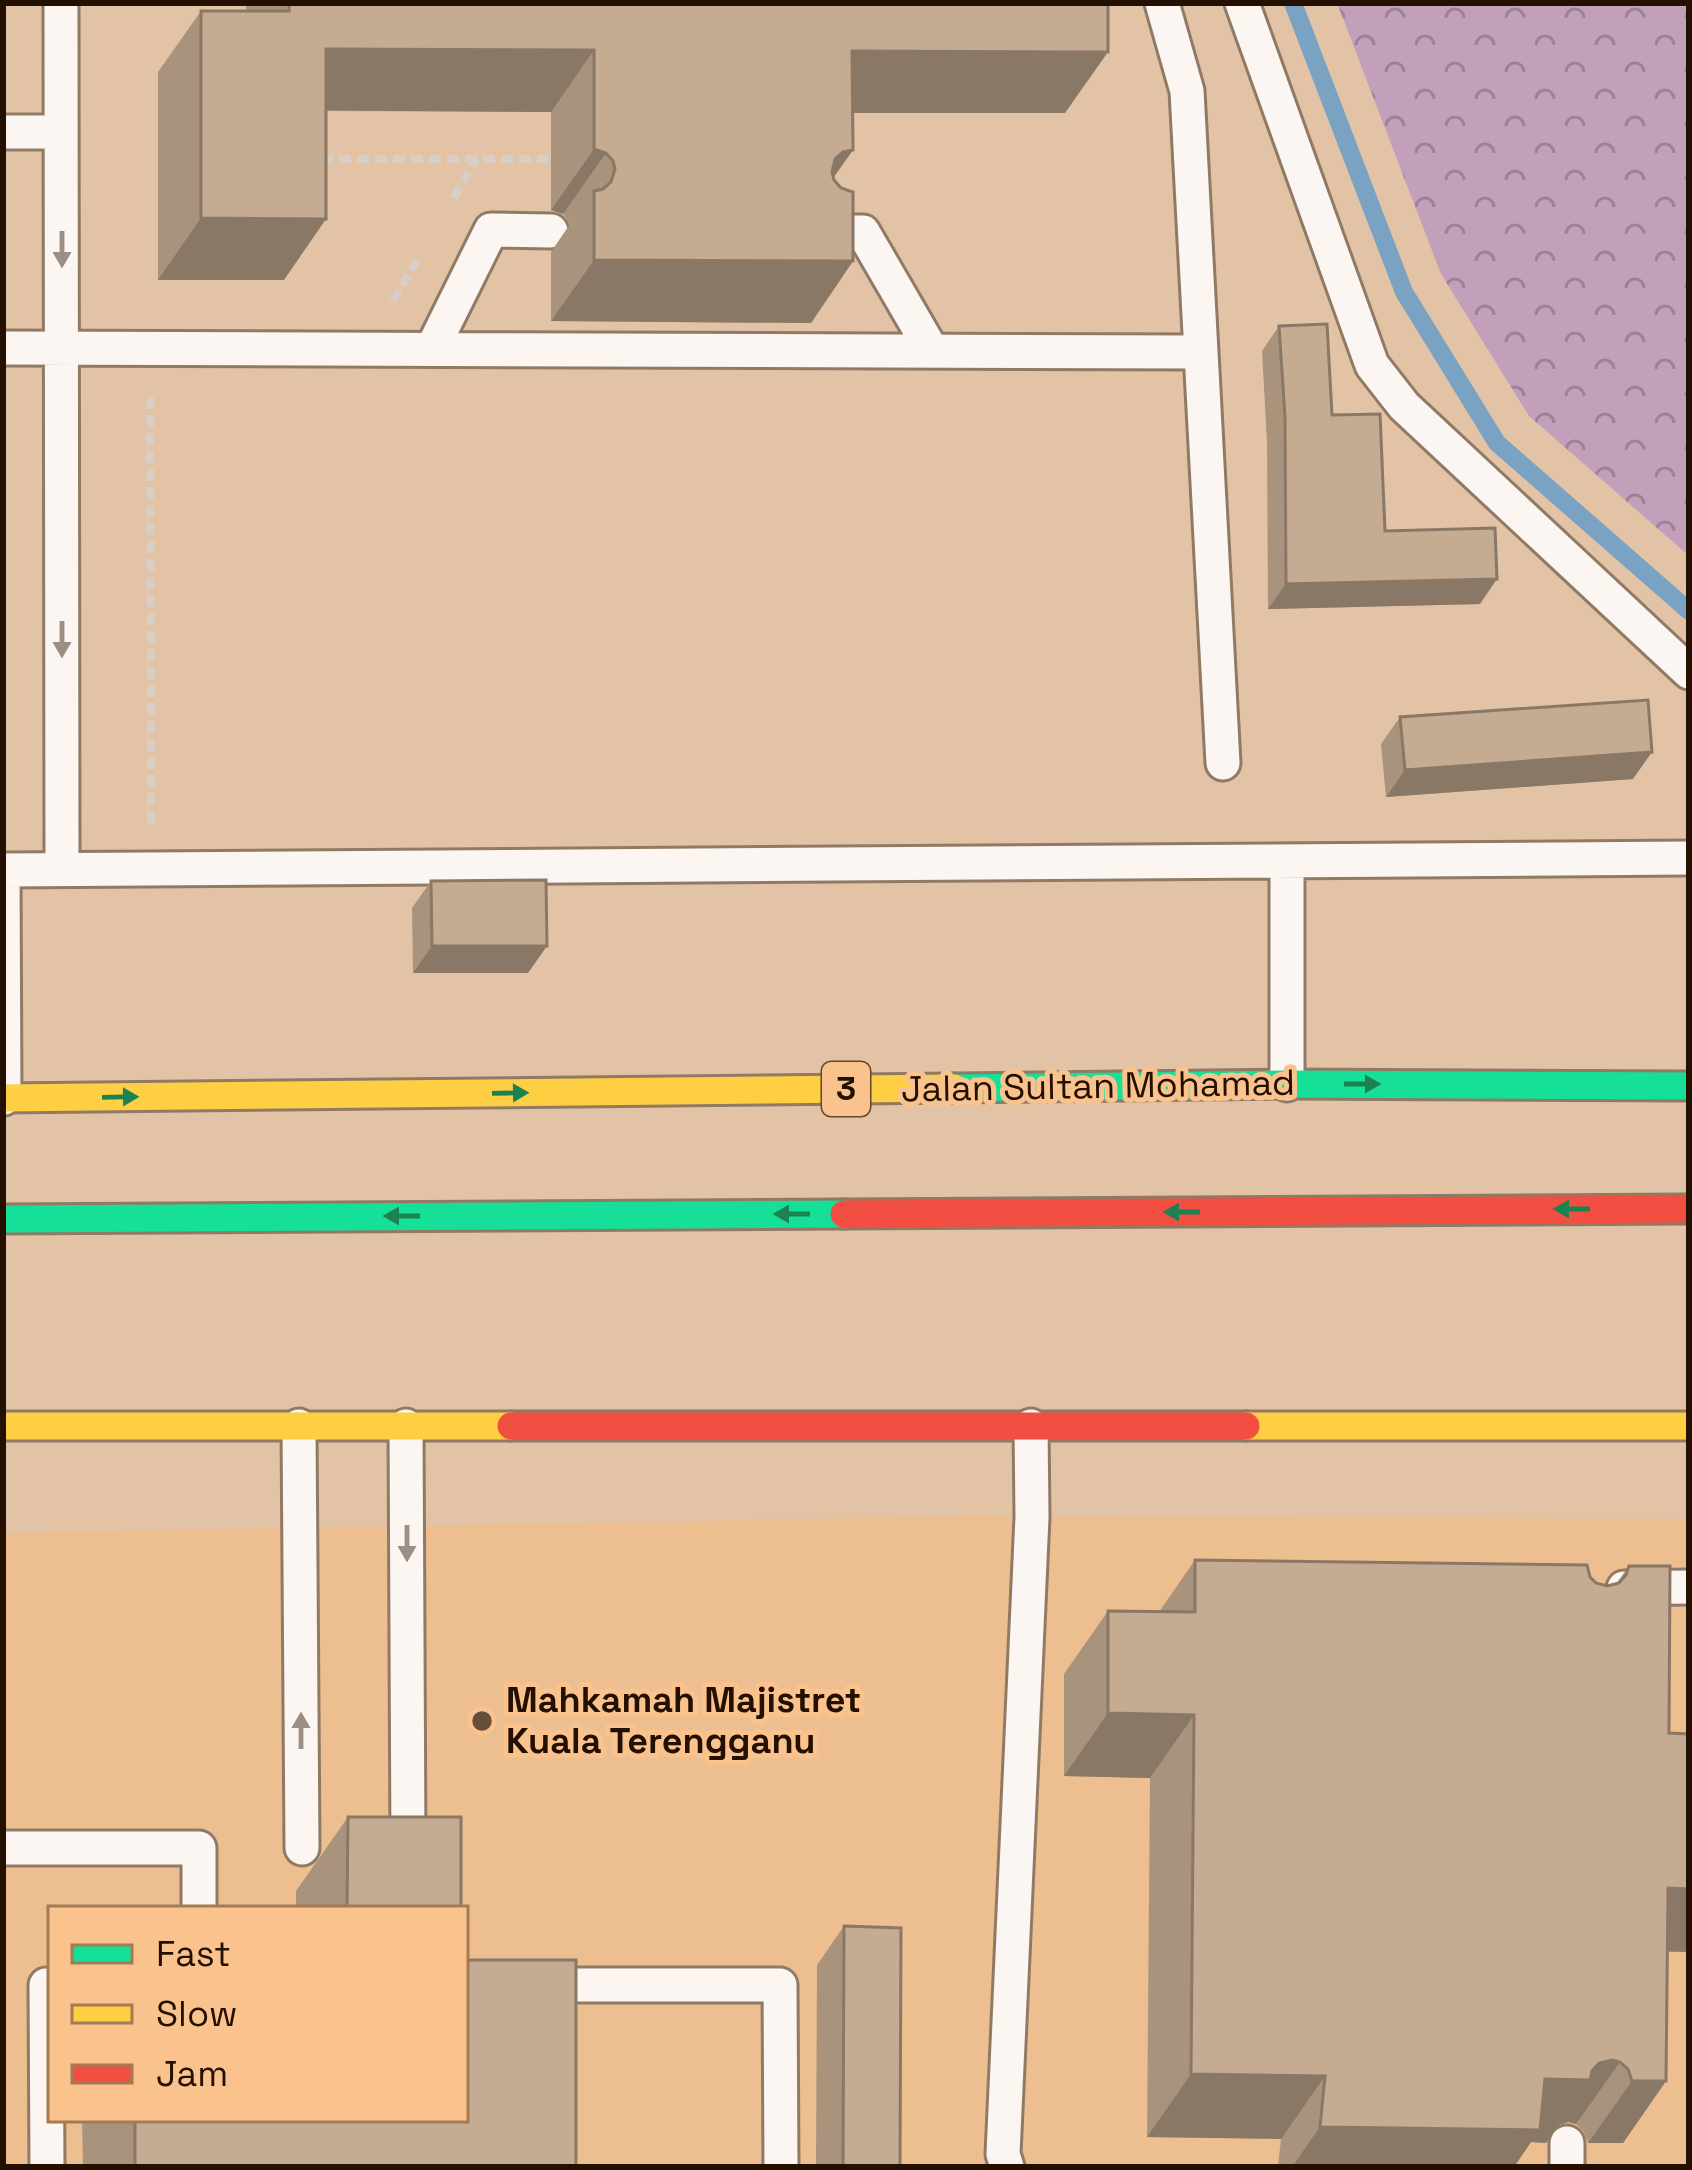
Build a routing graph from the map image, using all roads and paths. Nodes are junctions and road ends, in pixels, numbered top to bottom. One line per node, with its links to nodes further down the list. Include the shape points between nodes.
1 (61, 3): 5 (lane)
2 (1162, 3): 19 (lane, via 1187,91)
3 (1242, 3): 20 (lane, via 1372,365 1404,406)
4 (3, 132): 5 (lane)
5 (61, 132): 16 (lane, one-way to 16)
6 (304, 159): 7 (path)
7 (476, 159): 8 (path); 9 (path)
8 (551, 159)
9 (452, 200)
10 (551, 232): 17 (lane, via 491,230)
11 (810, 232): 18 (lane, via 863,232)
12 (429, 240): 13 (path, via 393,301)
13 (372, 301)
14 (3, 348): 16 (lane)
15 (150, 348): 16 (lane); 17 (lane); 25 (path)
16 (62, 349): 24 (lane, one-way to 24)
17 (432, 349): 18 (lane)
18 (932, 351): 19 (lane)
19 (1201, 352): 21 (lane)
20 (1689, 672)
21 (1223, 763)
22 (1689, 858): 23 (lane)
23 (1287, 861): 25 (lane); 27 (lane)
24 (62, 869): 25 (lane); 26 (lane)
25 (152, 869)
26 (3, 870): 29 (lane)
27 (1287, 1084): 28 (main road, Jalan Sultan Mohamad / 3, one-way to 28); 29 (main road, Jalan Sultan Mohamad / 3, one-way to 27)
28 (1689, 1086)
29 (3, 1098)
30 (1689, 1208): 31 (main road, one-way to 31)
31 (3, 1219)
32 (3, 1426): 33 (main road)
33 (299, 1426): 34 (main road); 40 (lane, one-way to 33)
34 (406, 1426): 35 (main road); 41 (lane, one-way to 41)
35 (1031, 1426): 36 (main road); 47 (lane)
36 (1689, 1426)
37 (1603, 1588): 38 (lane)
38 (1689, 1588)
39 (3, 1848): 42 (lane, via 200,1848)
40 (302, 1848)
41 (409, 1848)
42 (199, 1906)
43 (48, 1985): 45 (lane)
44 (501, 1985): 46 (lane, via 780,1985)
45 (47, 2167)
46 (781, 2167)
47 (1007, 2167)

